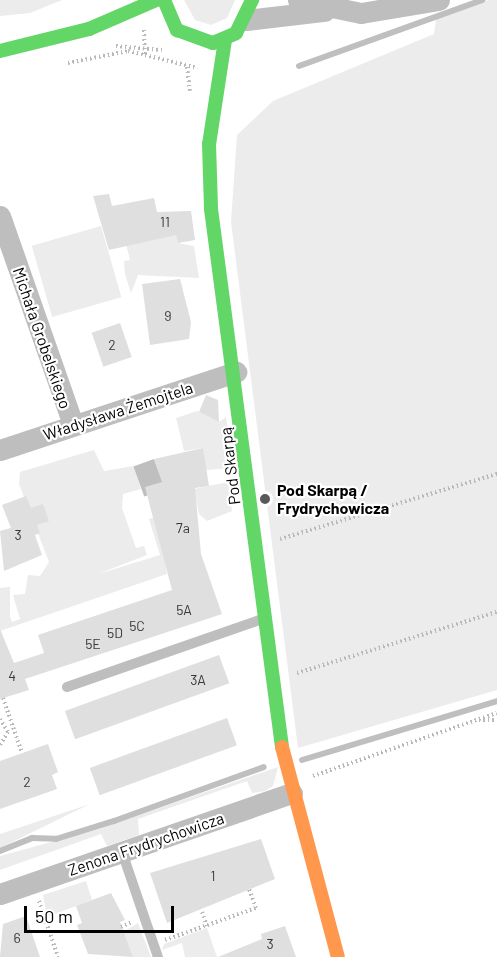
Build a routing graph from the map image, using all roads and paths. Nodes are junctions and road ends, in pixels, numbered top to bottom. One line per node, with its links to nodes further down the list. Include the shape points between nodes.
1 (156, 0): 10 (street)
2 (164, 0): 7 (street)
3 (298, 0): 6 (street)
4 (439, 0): 6 (street, via 402,10)
5 (249, 10): 6 (street); 11 (street)
6 (336, 10)
7 (174, 26): 9 (street); 11 (street, via 194,45)
8 (133, 27): 10 (street)
9 (154, 27)
10 (89, 29): 12 (street)
11 (225, 40): 16 (street, Pod Skarpą)
12 (0, 51)
13 (145, 56): 14 (path, via 128,51)
14 (63, 63)
15 (201, 90): 16 (street, Pod Skarpą)
16 (209, 144): 18 (street, Pod Skarpą, via 211,209)
17 (0, 216): 19 (street, Michała Grobelskiego)
18 (236, 372): 19 (street, Władysława Żemojtela); 22 (street, Pod Skarpą)
19 (73, 425): 20 (street, Władysława Żemojtela)
20 (0, 450)
21 (497, 474): 22 (path)
22 (256, 546): 24 (street, Pod Skarpą)
23 (497, 612): 25 (path)
24 (265, 618): 25 (street, Pod Skarpą); 26 (lane)
25 (273, 680): 35 (street, Pod Skarpą)
26 (67, 687)
27 (3, 698): 32 (path)
28 (497, 713): 30 (path)
29 (0, 719): 32 (path)
30 (475, 720): 31 (path); 35 (path)
31 (497, 720)
32 (10, 725): 33 (path, via 8,737); 34 (path)
33 (0, 745)
34 (22, 753)
35 (291, 789): 36 (street, Zenona Frydrychowicza); 45 (street, Pod Skarpą)
36 (122, 852): 39 (street, Zenona Frydrychowicza); 42 (lane)
37 (249, 889): 41 (path, via 256,908)
38 (36, 893): 43 (path)
39 (0, 894)
40 (202, 912): 41 (path)
41 (207, 926): 42 (path)
42 (153, 944): 44 (lane)
43 (58, 957)
44 (158, 957)
45 (338, 957)

